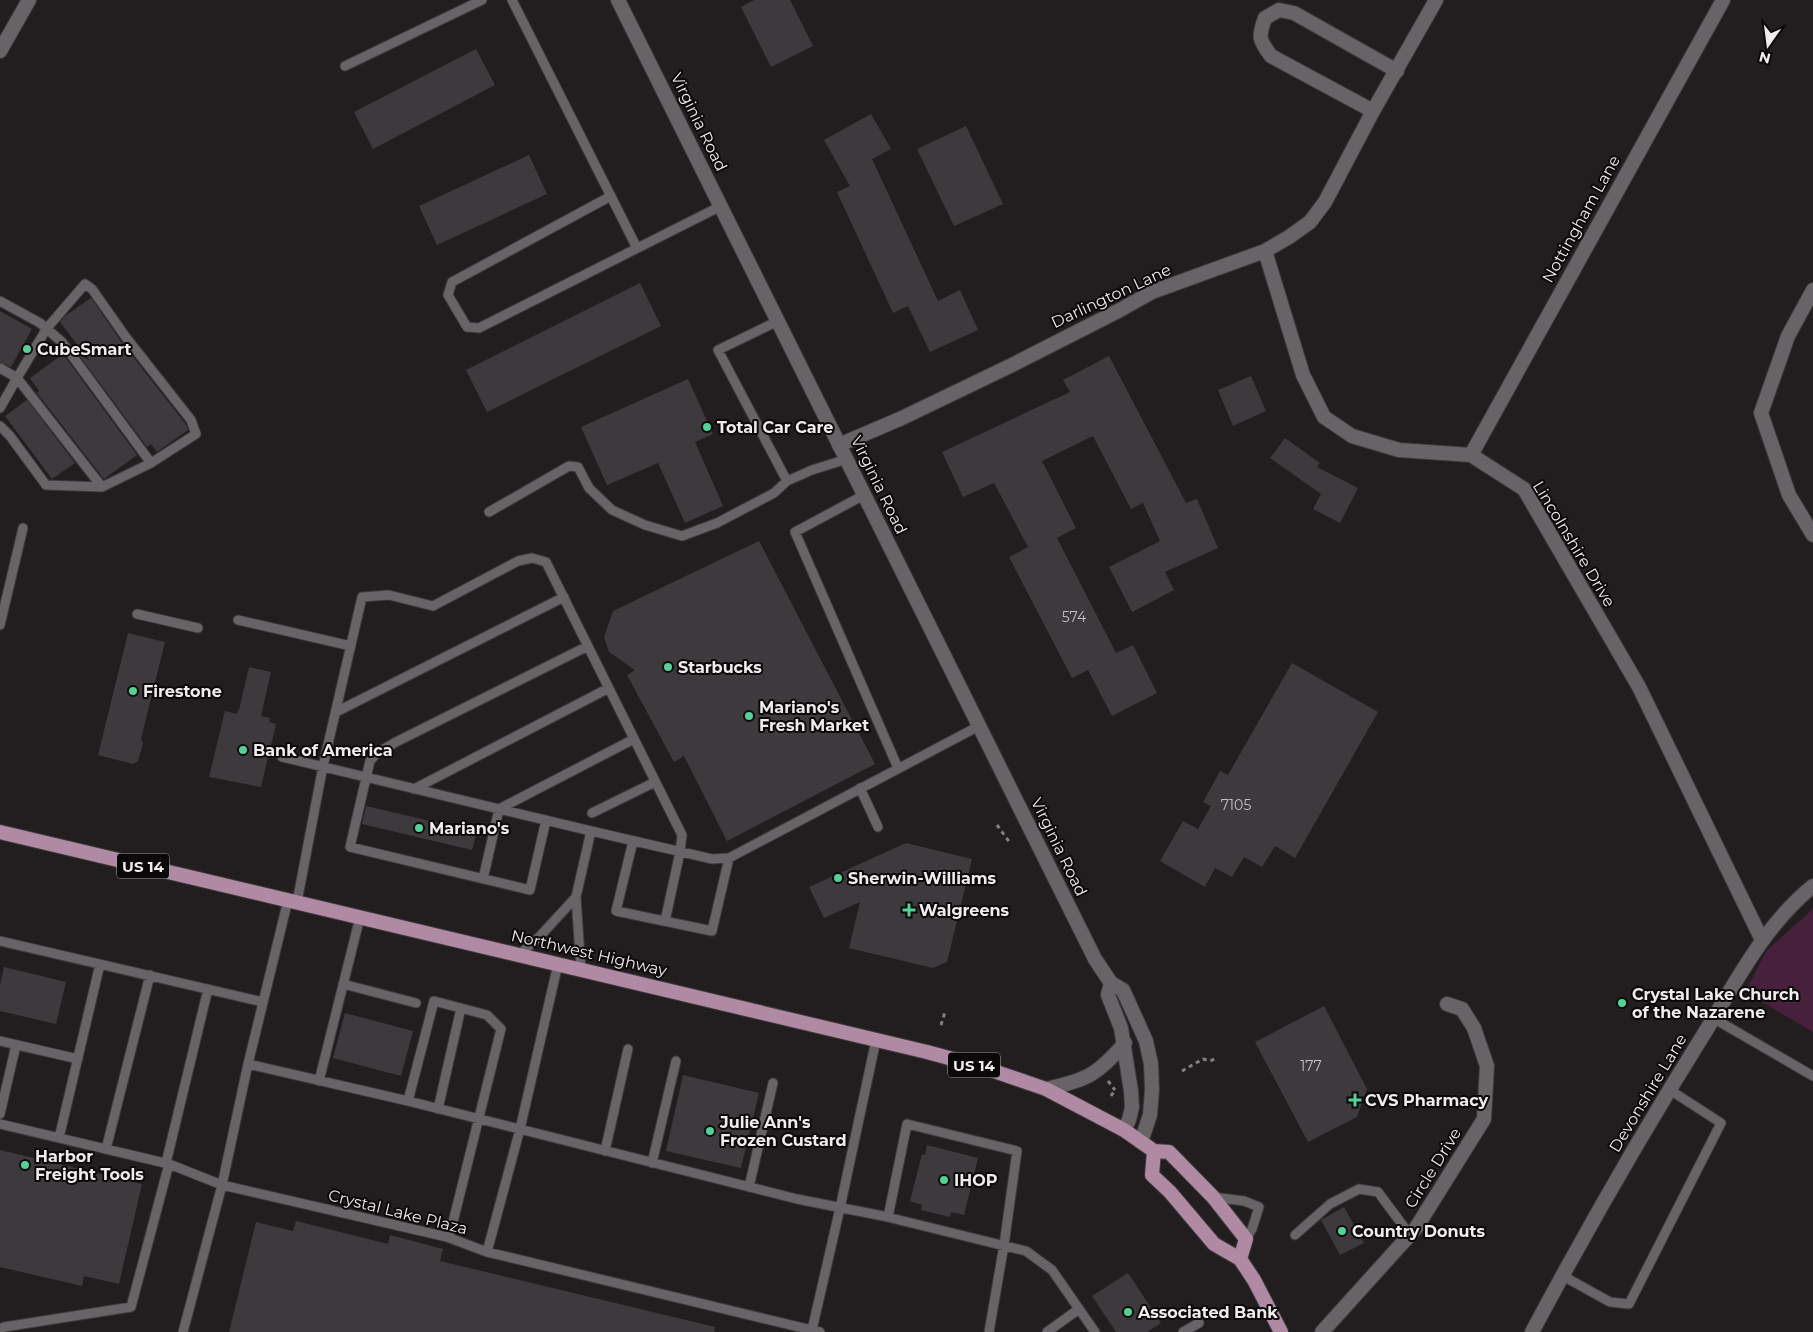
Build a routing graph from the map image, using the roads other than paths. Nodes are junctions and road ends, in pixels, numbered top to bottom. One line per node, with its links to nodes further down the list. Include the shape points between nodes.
1 (29, 0): 7 (street)
2 (482, 0): 8 (lane)
3 (512, 0): 11 (lane)
4 (618, 0): 12 (street, Virginia Road)
5 (1436, 0): 9 (street, Darlington Lane)
6 (1723, 0): 24 (street, Nottingham Lane)
7 (0, 51)
8 (346, 66)
9 (1396, 71): 10 (street, Darlington Lane); 10 (street, via 1294,13 1279,10 1265,18 1261,43 1271,56)
10 (1373, 112): 14 (street, Darlington Lane, via 1325,202 1310,222)
11 (611, 196): 13 (lane); 13 (lane, via 452,282 448,295 467,327 479,328)
12 (721, 206): 13 (lane); 17 (street, Virginia Road)
13 (638, 248)
14 (1265, 251): 23 (street, Darlington Lane, via 1152,292 1012,365); 24 (street, Lincolnshire Drive, via 1302,375 1324,417 1352,436 1399,450)
15 (1813, 290): 32 (street, via 1788,336 1761,413 1789,495)
16 (0, 301): 18 (lane)
17 (778, 321): 23 (street, Virginia Road); 27 (lane, via 718,350)
18 (47, 328): 20 (lane); 26 (lane, via 62,342); 26 (lane, via 85,284 92,289 191,420 196,434)
19 (0, 368): 20 (lane)
20 (17, 378): 21 (lane); 28 (lane)
21 (0, 408)
22 (0, 426): 28 (lane, via 46,485)
23 (840, 445): 25 (street, Virginia Road)
24 (1471, 455): 66 (street, Lincolnshire Drive, via 1524,489 1639,686)
25 (847, 460): 27 (lane); 29 (street, Virginia Road)
26 (151, 463): 28 (lane)
27 (787, 481): 30 (lane, via 774,493 717,523 682,536 612,510 589,488 578,467 570,466)
28 (102, 487)
29 (864, 495): 42 (street, Virginia Road); 46 (lane, via 795,532)
30 (489, 512)
31 (23, 528): 36 (lane)
32 (1813, 535)
33 (564, 597): 38 (lane, via 546,562 532,558 518,561 432,606 389,594 362,597); 39 (lane); 41 (lane)
34 (137, 614): 37 (lane)
35 (238, 620): 38 (lane)
36 (0, 625)
37 (198, 628)
38 (351, 646): 41 (lane)
39 (588, 646): 40 (lane); 47 (lane, via 396,742 370,761)
40 (609, 688): 43 (lane); 50 (lane)
41 (336, 712): 45 (lane)
42 (979, 726): 46 (lane); 73 (street, Virginia Road, via 1095,959)
43 (634, 740): 48 (lane); 51 (lane)
44 (282, 757): 45 (lane)
45 (323, 766): 47 (lane); 63 (lane)
46 (898, 768): 49 (lane)
47 (366, 777): 50 (lane); 60 (lane, via 350,847)
48 (656, 782): 52 (lane); 58 (lane, via 682,835)
49 (860, 788): 54 (lane); 59 (lane)
50 (414, 789): 51 (lane)
51 (499, 809): 53 (lane); 60 (lane)
52 (592, 813)
53 (546, 820): 55 (lane); 60 (lane, via 530,890)
54 (878, 827)
55 (591, 831): 57 (lane); 62 (lane)
56 (0, 832): 63 (main road, Northwest Highway / US 14)
57 (632, 841): 58 (lane); 65 (lane, via 616,910)
58 (680, 852): 59 (lane, via 712,859); 65 (lane)
59 (729, 858): 65 (lane, via 712,931)
60 (483, 879)
61 (1813, 886): 66 (street, Devonshire Lane, via 1794,901)
62 (576, 897): 68 (lane); 71 (lane)
63 (292, 901): 64 (main road, Northwest Highway / US 14); 76 (lane)
64 (360, 917): 68 (main road, Northwest Highway / US 14); 74 (lane)
65 (665, 921)
66 (1762, 940): 80 (street, Devonshire Lane)
67 (0, 941): 69 (lane)
68 (519, 955): 70 (main road, Northwest Highway / US 14)
69 (100, 964): 72 (lane); 86 (lane)
70 (558, 964): 71 (main road, Northwest Highway / US 14); 99 (lane)
71 (581, 970): 81 (main road, Northwest Highway / US 14)
72 (150, 976): 75 (lane); 103 (lane)
73 (1111, 983): 83 (street, Virginia Road, via 1108,995); 102 (street, Virginia Road, via 1123,990 1146,1042 1151,1064 1150,1115)
74 (343, 984): 77 (lane); 90 (lane)
75 (208, 989): 76 (lane); 106 (lane)
76 (263, 1002): 88 (lane)
77 (416, 1003)
78 (1447, 1004): 114 (street, Circle Drive, via 1462,1009 1474,1028 1487,1066 1484,1119)
79 (461, 1008): 94 (lane, via 434,1001); 95 (lane); 97 (lane, via 487,1014 501,1029)
80 (1713, 1018): 89 (lane); 93 (street, Devonshire Lane)
81 (876, 1040): 92 (main road, Northwest Highway / US 14, via 982,1067); 111 (lane)
82 (0, 1041): 84 (lane)
83 (1125, 1043): 92 (street, via 1105,1066 1089,1076); 100 (street, Virginia Road, via 1132,1107)
84 (16, 1045): 86 (lane); 96 (lane)
85 (628, 1049): 104 (lane)
86 (78, 1059): 101 (lane)
87 (676, 1061): 107 (lane)
88 (248, 1064): 90 (lane); 108 (lane)
89 (1813, 1076)
90 (319, 1081): 94 (lane)
91 (774, 1083): 109 (lane)
92 (1046, 1089): 100 (main road, Northwest Highway / US 14)
93 (1670, 1090): 120 (street, Devonshire Lane); 120 (lane, via 1721,1123 1630,1304 1610,1302)
94 (408, 1101): 95 (lane)
95 (438, 1109): 97 (lane)
96 (0, 1114)
97 (479, 1119): 99 (lane); 115 (lane)
98 (0, 1124): 101 (lane, Crystal Lake Plaza)
99 (520, 1129): 104 (lane); 118 (lane)
100 (1124, 1130): 102 (main road, Northwest Highway / US 14)
101 (59, 1138): 103 (lane, Crystal Lake Plaza)
102 (1141, 1142): 105 (main road, Northwest Highway / US 14)
103 (106, 1149): 106 (lane, Crystal Lake Plaza)
104 (605, 1151): 107 (lane)
105 (1154, 1151): 110 (main road, Northwest Highway / US 14, via 1169,1152); 119 (main road, via 1152,1175 1214,1244)
106 (167, 1163): 108 (lane, Crystal Lake Plaza); 123 (lane, via 131,1307)
107 (652, 1163): 109 (lane)
108 (222, 1185): 115 (lane, Crystal Lake Plaza); 125 (lane)
109 (749, 1187): 111 (lane)
110 (1213, 1197): 116 (main road, Northwest Highway / US 14); 116 (lane, via 1244,1201 1259,1207)
111 (840, 1208): 112 (lane); 124 (lane)
112 (888, 1217): 117 (lane); 117 (lane, via 907,1124 1017,1151)
113 (1295, 1235): 114 (lane, via 1330,1204 1359,1189 1378,1192)
114 (1410, 1235): 131 (street, Circle Drive)
115 (450, 1238): 118 (lane, Crystal Lake Plaza)
116 (1246, 1240): 119 (main road)
117 (1004, 1245): 121 (lane, via 1026,1250 1052,1270); 126 (lane)
118 (487, 1252): 124 (lane, Crystal Lake Plaza)
119 (1240, 1259): 130 (main road)
120 (1563, 1276): 132 (street, Devonshire Lane)
121 (1079, 1309): 127 (lane); 128 (lane)
122 (1200, 1323): 129 (lane)
123 (0, 1329)
124 (816, 1331)
125 (183, 1332)
126 (988, 1332)
127 (1047, 1332)
128 (1095, 1332)
129 (1183, 1332)
130 (1281, 1332)
131 (1322, 1332)
132 (1532, 1332)

